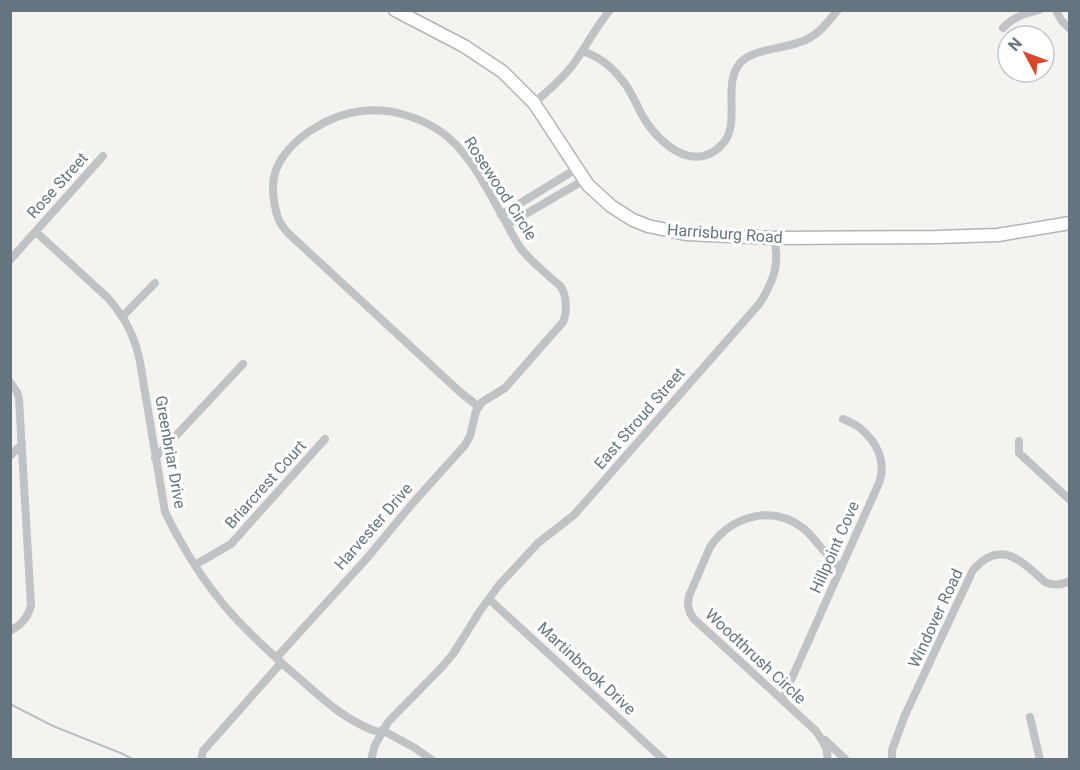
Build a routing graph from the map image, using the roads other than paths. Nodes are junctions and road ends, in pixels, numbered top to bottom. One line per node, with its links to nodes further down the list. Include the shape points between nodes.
1 (395, 10): 9 (main road, Harrisburg Road, via 484,58)
2 (610, 10): 8 (street)
3 (838, 10): 8 (street, via 811,37 751,55 739,64 733,76 728,134 715,151 700,157 673,150 651,129 618,74)
4 (1039, 10): 6 (street, via 1017,16)
5 (1056, 10): 7 (street)
6 (1007, 24)
7 (1070, 29)
8 (582, 51): 9 (street)
9 (534, 103): 11 (main road, Harrisburg Road)
10 (103, 156): 16 (street, Rose Street)
11 (576, 169): 12 (main road, Harrisburg Road); 13 (street)
12 (584, 180): 15 (street); 17 (main road, Harrisburg Road, via 611,206 648,226 686,234)
13 (501, 215): 15 (street, Rosewood Circle); 23 (street, Rosewood Circle, via 455,143 426,123 386,111 351,112 324,122 295,144 273,179 277,215 289,234)
14 (1070, 223): 17 (main road, Harrisburg Road, via 968,237)
15 (507, 225): 23 (street, Rosewood Circle, via 526,254 561,287 565,318 505,388)
16 (36, 232): 18 (street, Rose Street); 20 (street, Greenbriar Drive)
17 (774, 238): 34 (street, East Stroud Street, via 776,270 760,303 574,515 538,543)
18 (10, 260)
19 (155, 283): 20 (street)
20 (123, 316): 29 (street, Greenbriar Drive, via 138,353)
21 (243, 364): 29 (street)
22 (10, 382): 27 (street, via 19,399)
23 (478, 407): 36 (street, Harvester Drive, via 465,445)
24 (843, 419): 32 (street, Hillpoint Cove, via 860,427 875,445 883,470)
25 (325, 439): 31 (street, Briarcrest Court, via 231,544)
26 (1019, 441): 30 (street, via 1019,453)
27 (21, 444): 28 (street); 35 (street, via 31,605 26,618)
28 (10, 456)
29 (155, 458): 31 (street, Greenbriar Drive, via 165,512)
30 (1070, 500)
31 (195, 565): 36 (street, Greenbriar Drive, via 237,620)
32 (841, 568): 37 (street, Hillpoint Cove); 37 (street, Woodthrush Circle, via 802,527 777,517 756,516 736,522 710,547 689,596 690,613)
33 (1070, 581): 38 (street, Windover Road, via 1060,585 1045,582 1008,554 993,555 980,562)
34 (489, 599): 41 (street, East Stroud Street, via 453,654 392,716); 45 (street, Martinbrook Drive)
35 (10, 631)
36 (279, 660): 41 (street, Greenbriar Drive, via 341,714); 42 (street, Harvester Drive, via 203,751)
37 (782, 700): 40 (street, Woodthrush Circle)
38 (905, 715): 48 (street, Windover Road); 49 (street, Windover Road)
39 (1030, 717): 50 (street)
40 (816, 731): 46 (street, Woodthrush Circle, via 828,751); 47 (street, Woodthrush Circle)
41 (382, 732): 43 (street, East Stroud Street); 44 (street, Greenbriar Drive)
42 (201, 759)
43 (371, 759)
44 (432, 759)
45 (664, 759)
46 (827, 759)
47 (846, 759)
48 (883, 759)
49 (892, 759)
50 (1040, 759)

